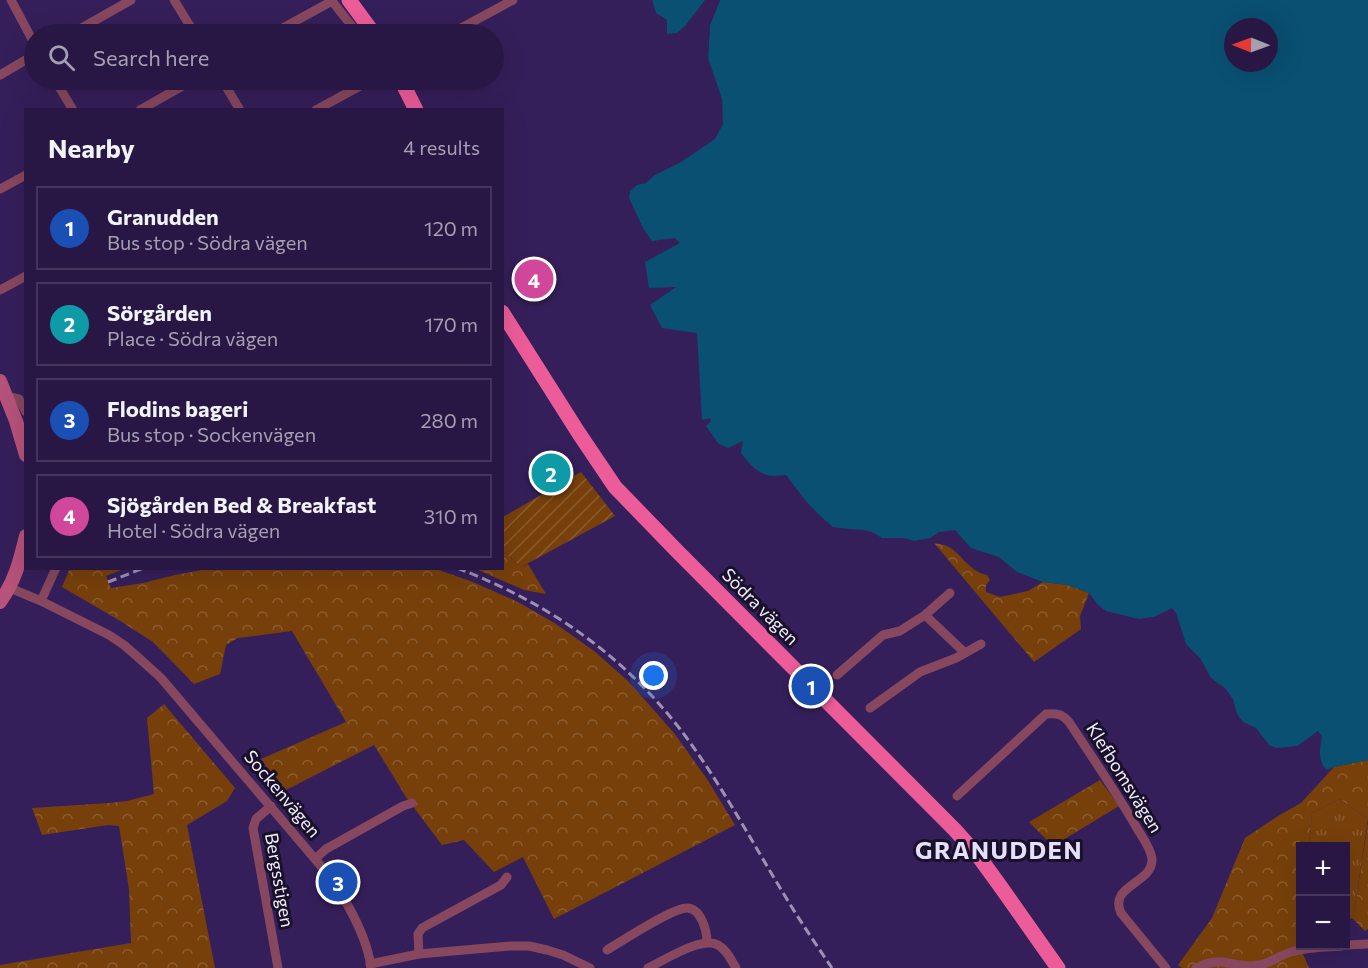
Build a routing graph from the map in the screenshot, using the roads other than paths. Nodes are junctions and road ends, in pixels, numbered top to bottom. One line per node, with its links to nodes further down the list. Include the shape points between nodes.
1 (10, 0): 13 (street)
2 (131, 0): 7 (street)
3 (174, 0): 8 (street)
4 (350, 0): 11 (highway)
5 (513, 0): 12 (street)
6 (333, 1): 9 (street); 10 (street)
7 (89, 24)
8 (189, 24)
9 (290, 24)
10 (350, 24)
11 (367, 24)
12 (469, 24)
13 (24, 26)
14 (24, 61): 15 (street)
15 (0, 75)
16 (61, 90): 21 (street)
17 (175, 90): 22 (street)
18 (228, 90): 23 (street)
19 (353, 90): 24 (street)
20 (406, 90): 25 (highway)
21 (72, 108)
22 (144, 108)
23 (239, 108)
24 (320, 108)
25 (415, 108)
26 (24, 176): 27 (street)
27 (0, 189)
28 (24, 277): 29 (street)
29 (0, 290)
30 (504, 315): 62 (highway, Södra vägen, via 615,487 961,837 999,883)
31 (0, 381): 32 (main road)
32 (6, 396): 33 (street, via 19,399); 34 (main road)
33 (24, 408)
34 (24, 448)
35 (24, 543): 37 (main road)
36 (55, 570): 39 (street)
37 (10, 588): 39 (street, Sockenvägen); 40 (main road)
38 (950, 593): 41 (street)
39 (41, 601): 48 (street, Sockenvägen, via 109,635 140,659 161,678)
40 (0, 602)
41 (925, 615): 43 (street); 44 (street, via 900,631 883,635)
42 (981, 644): 43 (street)
43 (965, 653): 45 (street, via 920,672)
44 (837, 675)
45 (870, 708)
46 (957, 796): 63 (street, Klefbomsvägen, via 1046,714 1062,715 1150,850 1151,867 1123,893 1117,906)
47 (412, 803): 49 (street, via 326,849)
48 (271, 806): 49 (street, Sockenvägen); 58 (street, Bergsstigen, via 256,819 253,828)
49 (315, 859): 57 (street, Sockenvägen, via 354,916)
50 (507, 877): 56 (street, via 501,885 422,928 418,934)
51 (707, 942): 54 (street, via 699,916 687,908); 60 (street); 61 (street, via 724,950)
52 (1368, 944): 53 (street)
53 (1350, 945)
54 (607, 950)
55 (1299, 950): 64 (street, via 1262,965 1222,962)
56 (419, 954): 57 (street, Sockenvägen); 59 (street, Sockenvägen, via 529,946 563,955)
57 (370, 966)
58 (278, 968)
59 (590, 968)
60 (648, 968)
61 (736, 968)
62 (1058, 968)
63 (1166, 968)
64 (1196, 968)

